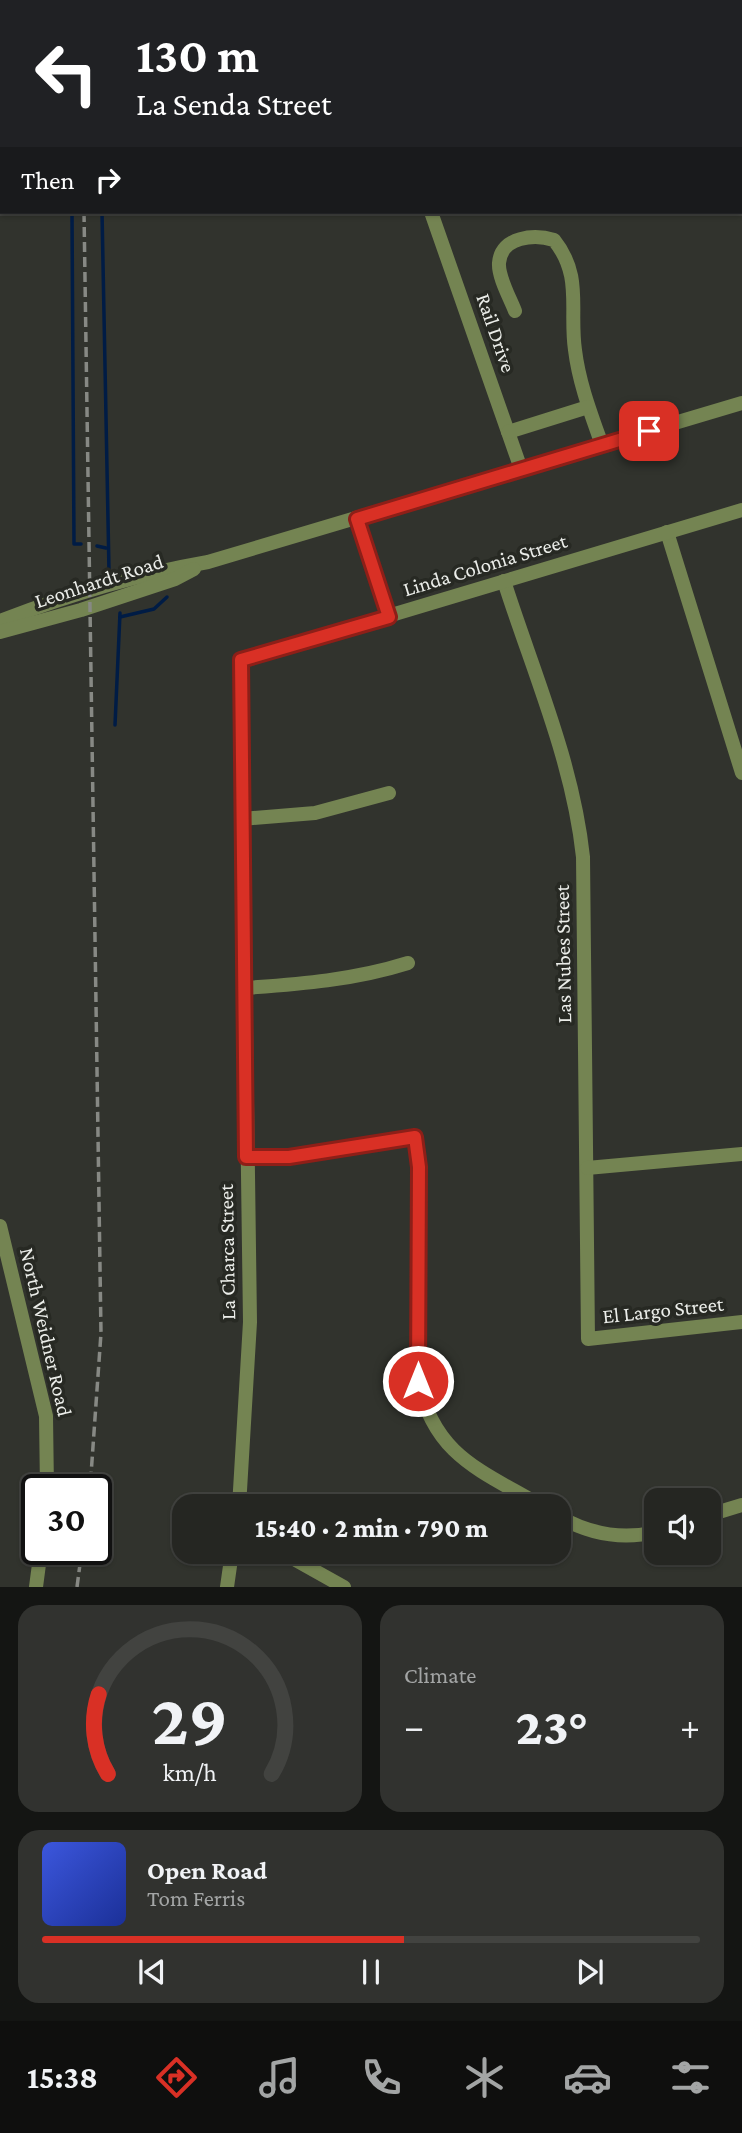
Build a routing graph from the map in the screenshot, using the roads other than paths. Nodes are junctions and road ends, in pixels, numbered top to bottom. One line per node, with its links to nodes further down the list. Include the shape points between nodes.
1 (432, 214): 5 (street, Rail Drive)
2 (515, 311): 4 (street, via 499,267 503,253 527,236 554,240 564,253 576,301 575,352)
3 (742, 403): 6 (street, Leonhardt Road)
4 (589, 407): 5 (street); 6 (street)
5 (509, 432): 7 (street, Rail Drive)
6 (602, 445): 7 (street, Leonhardt Road)
7 (521, 469): 9 (street, Leonhardt Road)
8 (742, 510): 10 (street, Linda Colonia Street)
9 (357, 519): 11 (street, Leonhardt Road); 13 (street)
10 (667, 532): 12 (street, Linda Colonia Street); 17 (street)
11 (208, 562): 14 (street, Leonhardt Road, via 171,568); 15 (street, Leonhardt Road, via 162,584)
12 (505, 581): 13 (street, Linda Colonia Street); 24 (street, Las Nubes Street, via 579,817)
13 (389, 617): 16 (street, Linda Colonia Street)
14 (0, 621)
15 (0, 632)
16 (241, 660): 19 (street, La Charca Street)
17 (742, 770)
18 (389, 793): 19 (street, via 315,813)
19 (242, 819): 21 (street, La Charca Street)
20 (408, 963): 21 (street, via 322,983)
21 (245, 988): 23 (street, La Charca Street)
22 (742, 1154): 24 (street)
23 (246, 1157): 29 (street, La Charca Street, via 250,1322); 30 (street, via 289,1157 415,1137 419,1167 418,1381 423,1404 436,1431 456,1454)
24 (587, 1168): 27 (street, Las Nubes Street)
25 (0, 1226): 28 (street, North Weidner Road, via 46,1416)
26 (742, 1322): 27 (street, El Largo Street)
27 (588, 1339)
28 (47, 1474)
29 (240, 1494)
30 (522, 1494)
31 (742, 1505): 32 (street)
32 (721, 1512)
33 (571, 1522): 34 (street, via 621,1537)
34 (644, 1534)
35 (230, 1564): 39 (street)
36 (303, 1564): 40 (street)
37 (39, 1565): 38 (street)
38 (36, 1587)
39 (227, 1587)
40 (344, 1587)

